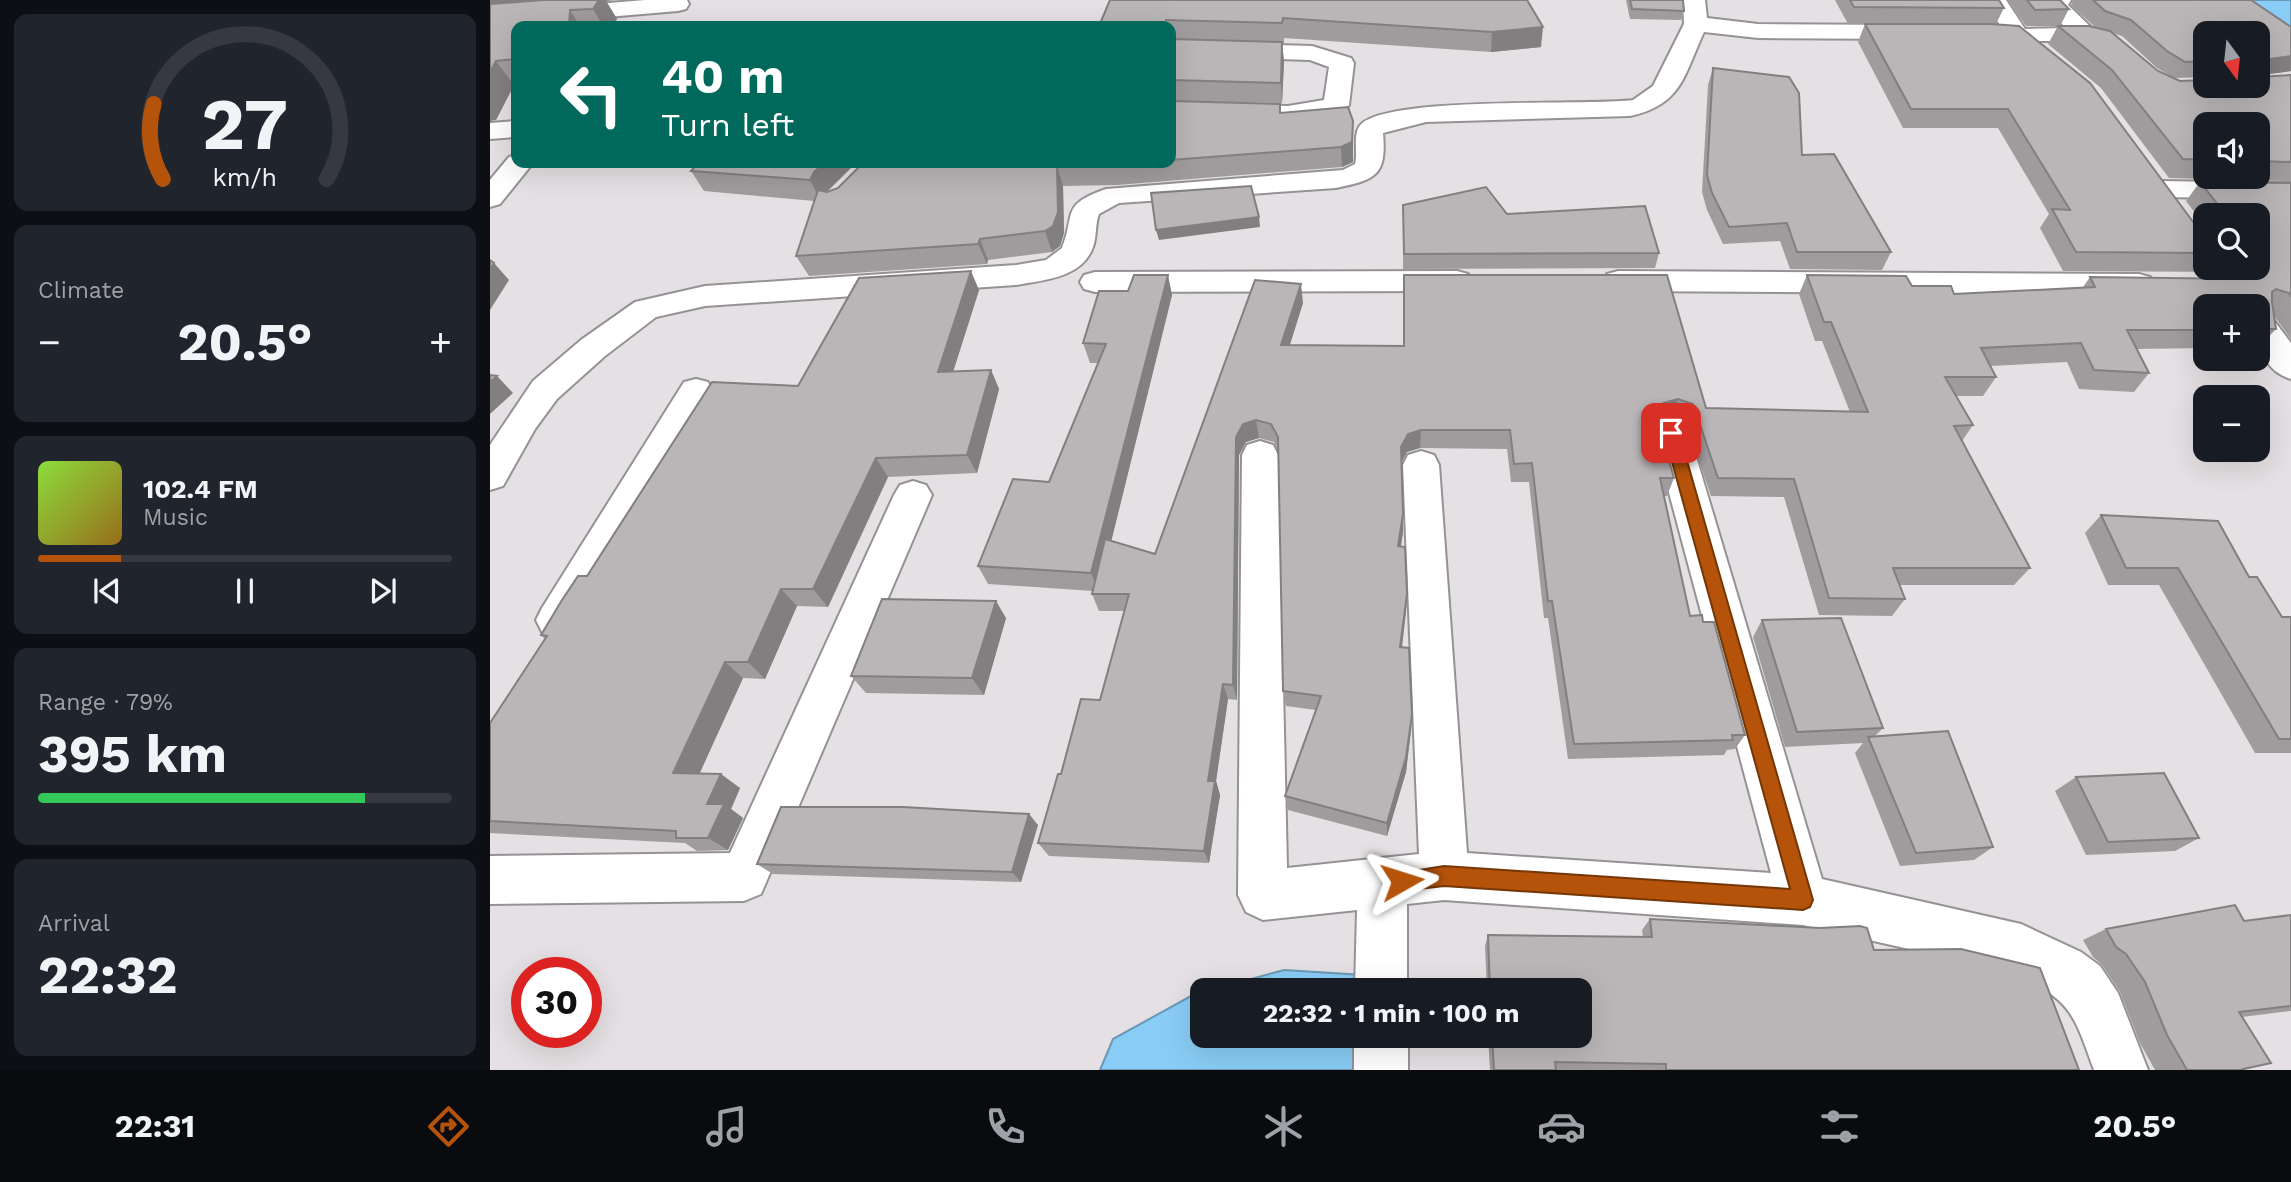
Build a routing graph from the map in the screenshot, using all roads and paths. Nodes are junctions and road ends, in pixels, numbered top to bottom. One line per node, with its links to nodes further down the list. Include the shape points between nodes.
1 (1994, 0): 9 (street)
2 (2060, 0): 9 (street, via 2054,4 2096,37)
3 (679, 2): 5 (street); 6 (street)
4 (1695, 12): 7 (street, via 1796,32); 29 (street, via 1665,88 1648,104 1426,114 1370,130 1372,161 1368,171 1359,176 1099,199 1081,217 1079,250 1052,268 1016,275 705,296 646,309 545,390)
5 (490, 20)
6 (668, 21)
7 (1942, 32)
8 (1982, 32): 9 (street)
9 (2018, 36): 11 (street)
10 (1176, 49): 12 (street, via 1312,53 1342,63 1335,105 1289,114)
11 (2042, 55)
12 (1176, 111)
13 (511, 129): 14 (street)
14 (490, 131)
15 (515, 168): 18 (street)
16 (2159, 189): 17 (street)
17 (2291, 191)
18 (490, 198)
19 (1480, 281): 21 (street)
20 (1590, 281): 22 (street)
21 (1095, 282)
22 (2231, 286)
23 (2270, 338): 24 (street)
24 (2291, 367)
25 (696, 391): 31 (street)
26 (1671, 433): 35 (street)
27 (1260, 455): 34 (street, via 1263,895)
28 (1421, 465): 32 (street)
29 (490, 476)
30 (912, 495): 33 (street, via 744,877)
31 (540, 648)
32 (1444, 876): 34 (street); 35 (street)
33 (490, 880)
34 (1382, 883): 36 (street)
35 (1803, 900): 39 (street, via 2021,949 2063,970 2082,984 2099,1013)
36 (1381, 978)
37 (1381, 1048): 38 (street)
38 (1381, 1070)
39 (2121, 1070)

